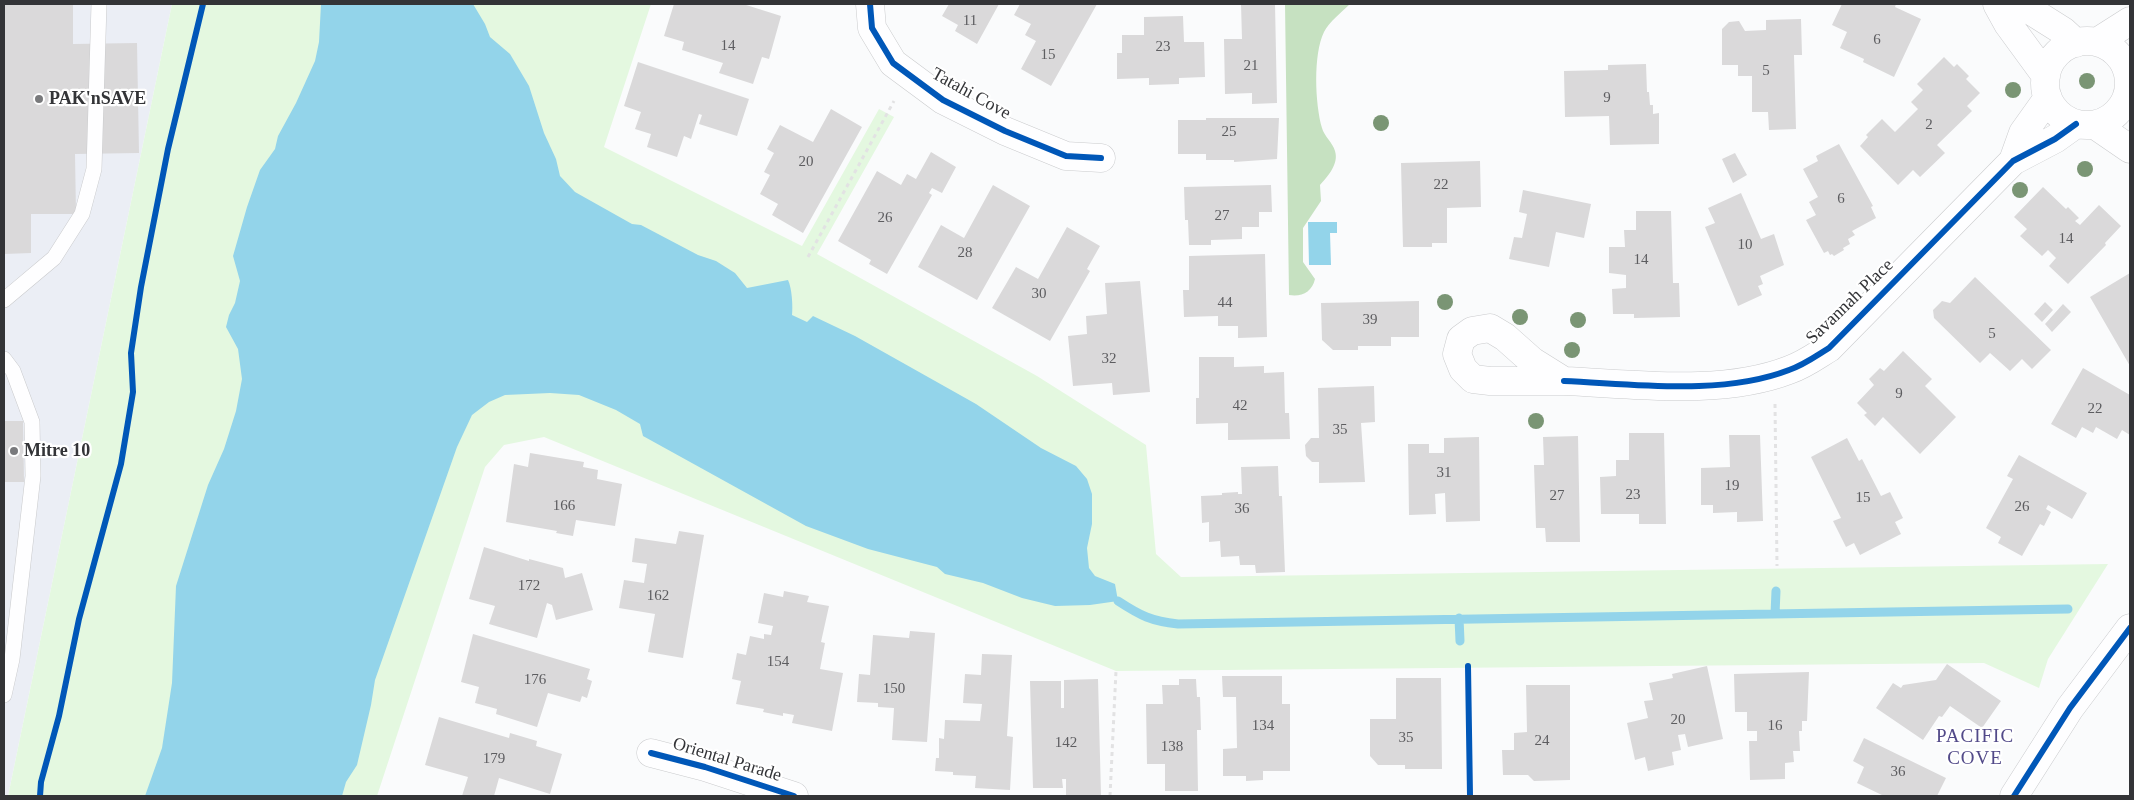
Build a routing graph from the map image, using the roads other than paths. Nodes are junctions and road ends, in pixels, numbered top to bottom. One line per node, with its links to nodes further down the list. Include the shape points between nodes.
1 (99, 4): 13 (lane, via 94,169 82,214 54,258)
2 (870, 4): 11 (street, Tatahi Cove, via 872,28 893,63 943,100 1005,131 1066,156)
3 (1997, 4): 8 (street)
4 (2020, 4): 6 (street)
5 (2130, 21): 6 (street)
6 (2086, 42): 7 (street, via 2110,48 2121,58); 8 (street, via 2065,47 2056,55)
7 (2129, 83): 9 (street, via 2124,106 2116,115 2106,122)
8 (2047, 87): 9 (street, via 2054,110 2064,119); 12 (street, Savannah Place, via 2023,133)
9 (2086, 125): 10 (street); 12 (street, Savannah Place)
10 (2130, 149)
11 (1101, 158)
12 (2013, 161): 15 (street, Savannah Place, via 1829,348 1806,363 1772,376 1693,386)
13 (4, 300)
14 (4, 359): 17 (lane, via 13,371 32,422 33,476 12,659)
15 (1564, 381)
16 (2130, 628): 20 (street, via 2070,708)
17 (4, 695)
18 (652, 753): 19 (street, Oriental Parade)
19 (794, 796)
20 (2014, 796)

